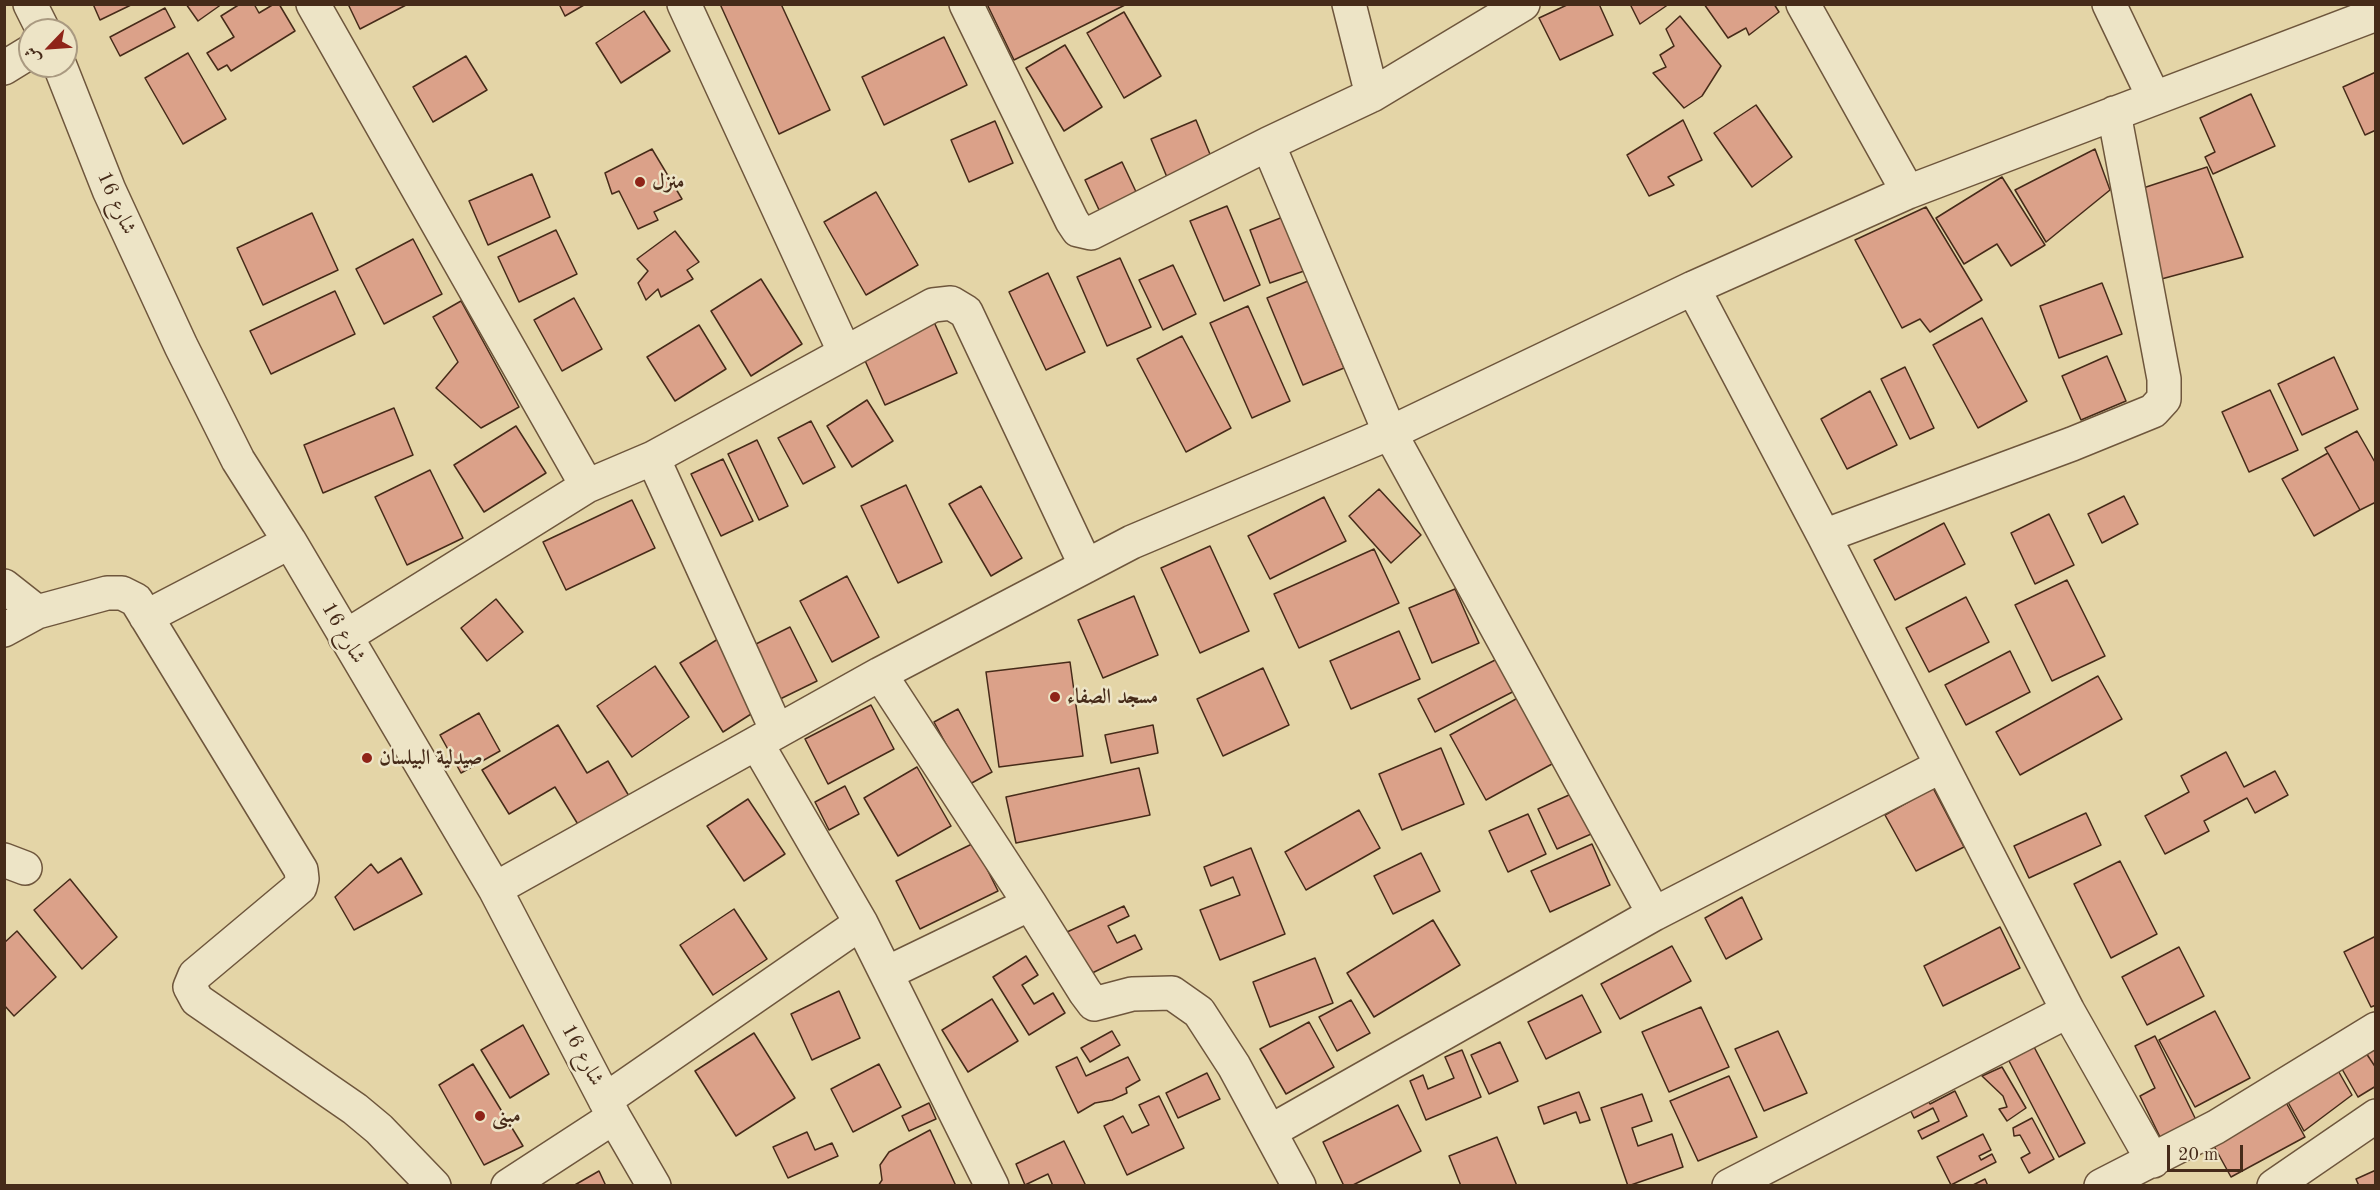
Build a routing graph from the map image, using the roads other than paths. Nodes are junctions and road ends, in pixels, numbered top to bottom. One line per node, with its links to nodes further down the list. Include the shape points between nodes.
1 (30, 4): 10 (street)
2 (313, 4): 23 (street)
3 (684, 4): 20 (street)
4 (966, 4): 17 (street, via 1078,230 1091,233)
5 (1349, 4): 14 (street)
6 (1523, 4): 14 (street)
7 (1803, 4): 18 (street)
8 (2109, 4): 15 (street)
9 (2376, 14): 15 (street)
10 (37, 18)
11 (18, 59): 12 (street)
12 (4, 68)
13 (65, 78): 25 (street, شارع 16, via 109,190 181,346 238,460)
14 (1372, 95): 17 (street)
15 (2154, 98): 16 (street)
16 (2114, 113): 18 (street); 24 (street, via 2164,379 2164,399 2153,411)
17 (1268, 144): 21 (street)
18 (1908, 192): 19 (street)
19 (1693, 288): 21 (street); 24 (street)
20 (845, 353): 22 (street); 26 (street, via 933,305 951,303 966,312)
21 (1390, 433): 26 (street, via 1131,542); 37 (street)
22 (653, 458): 23 (street); 33 (street)
23 (587, 486): 31 (street)
24 (1824, 536): 34 (street)
25 (290, 542): 29 (street); 31 (street, شارع 16)
26 (1086, 566): 32 (street)
27 (4, 586): 28 (street)
28 (37, 612): 29 (street, via 107,593 122,593 136,600); 30 (street)
29 (146, 616): 46 (street, via 301,870 300,887 195,975 190,987 196,1000 355,1109)
30 (4, 630)
31 (345, 637): 35 (street, شارع 16)
32 (880, 674): 33 (street); 36 (street)
33 (767, 737): 35 (street); 38 (street)
34 (1941, 766): 37 (street); 40 (street)
35 (495, 889): 42 (street, شارع 16)
36 (1030, 904): 39 (street); 44 (street, via 1095,1004 1132,994 1172,993 1199,1012)
37 (1654, 914): 44 (street)
38 (861, 923): 39 (street); 42 (street)
39 (886, 974): 49 (street)
40 (2068, 1011): 45 (street); 51 (street)
41 (2376, 1029): 45 (street)
42 (610, 1109): 47 (street); 48 (street, شارع 16)
43 (2376, 1116): 53 (street)
44 (1271, 1131): 50 (street)
45 (2153, 1161): 52 (street)
46 (434, 1185)
47 (508, 1185)
48 (654, 1185)
49 (992, 1185)
50 (1299, 1185)
51 (1729, 1185)
52 (2101, 1185)
53 (2274, 1185)

